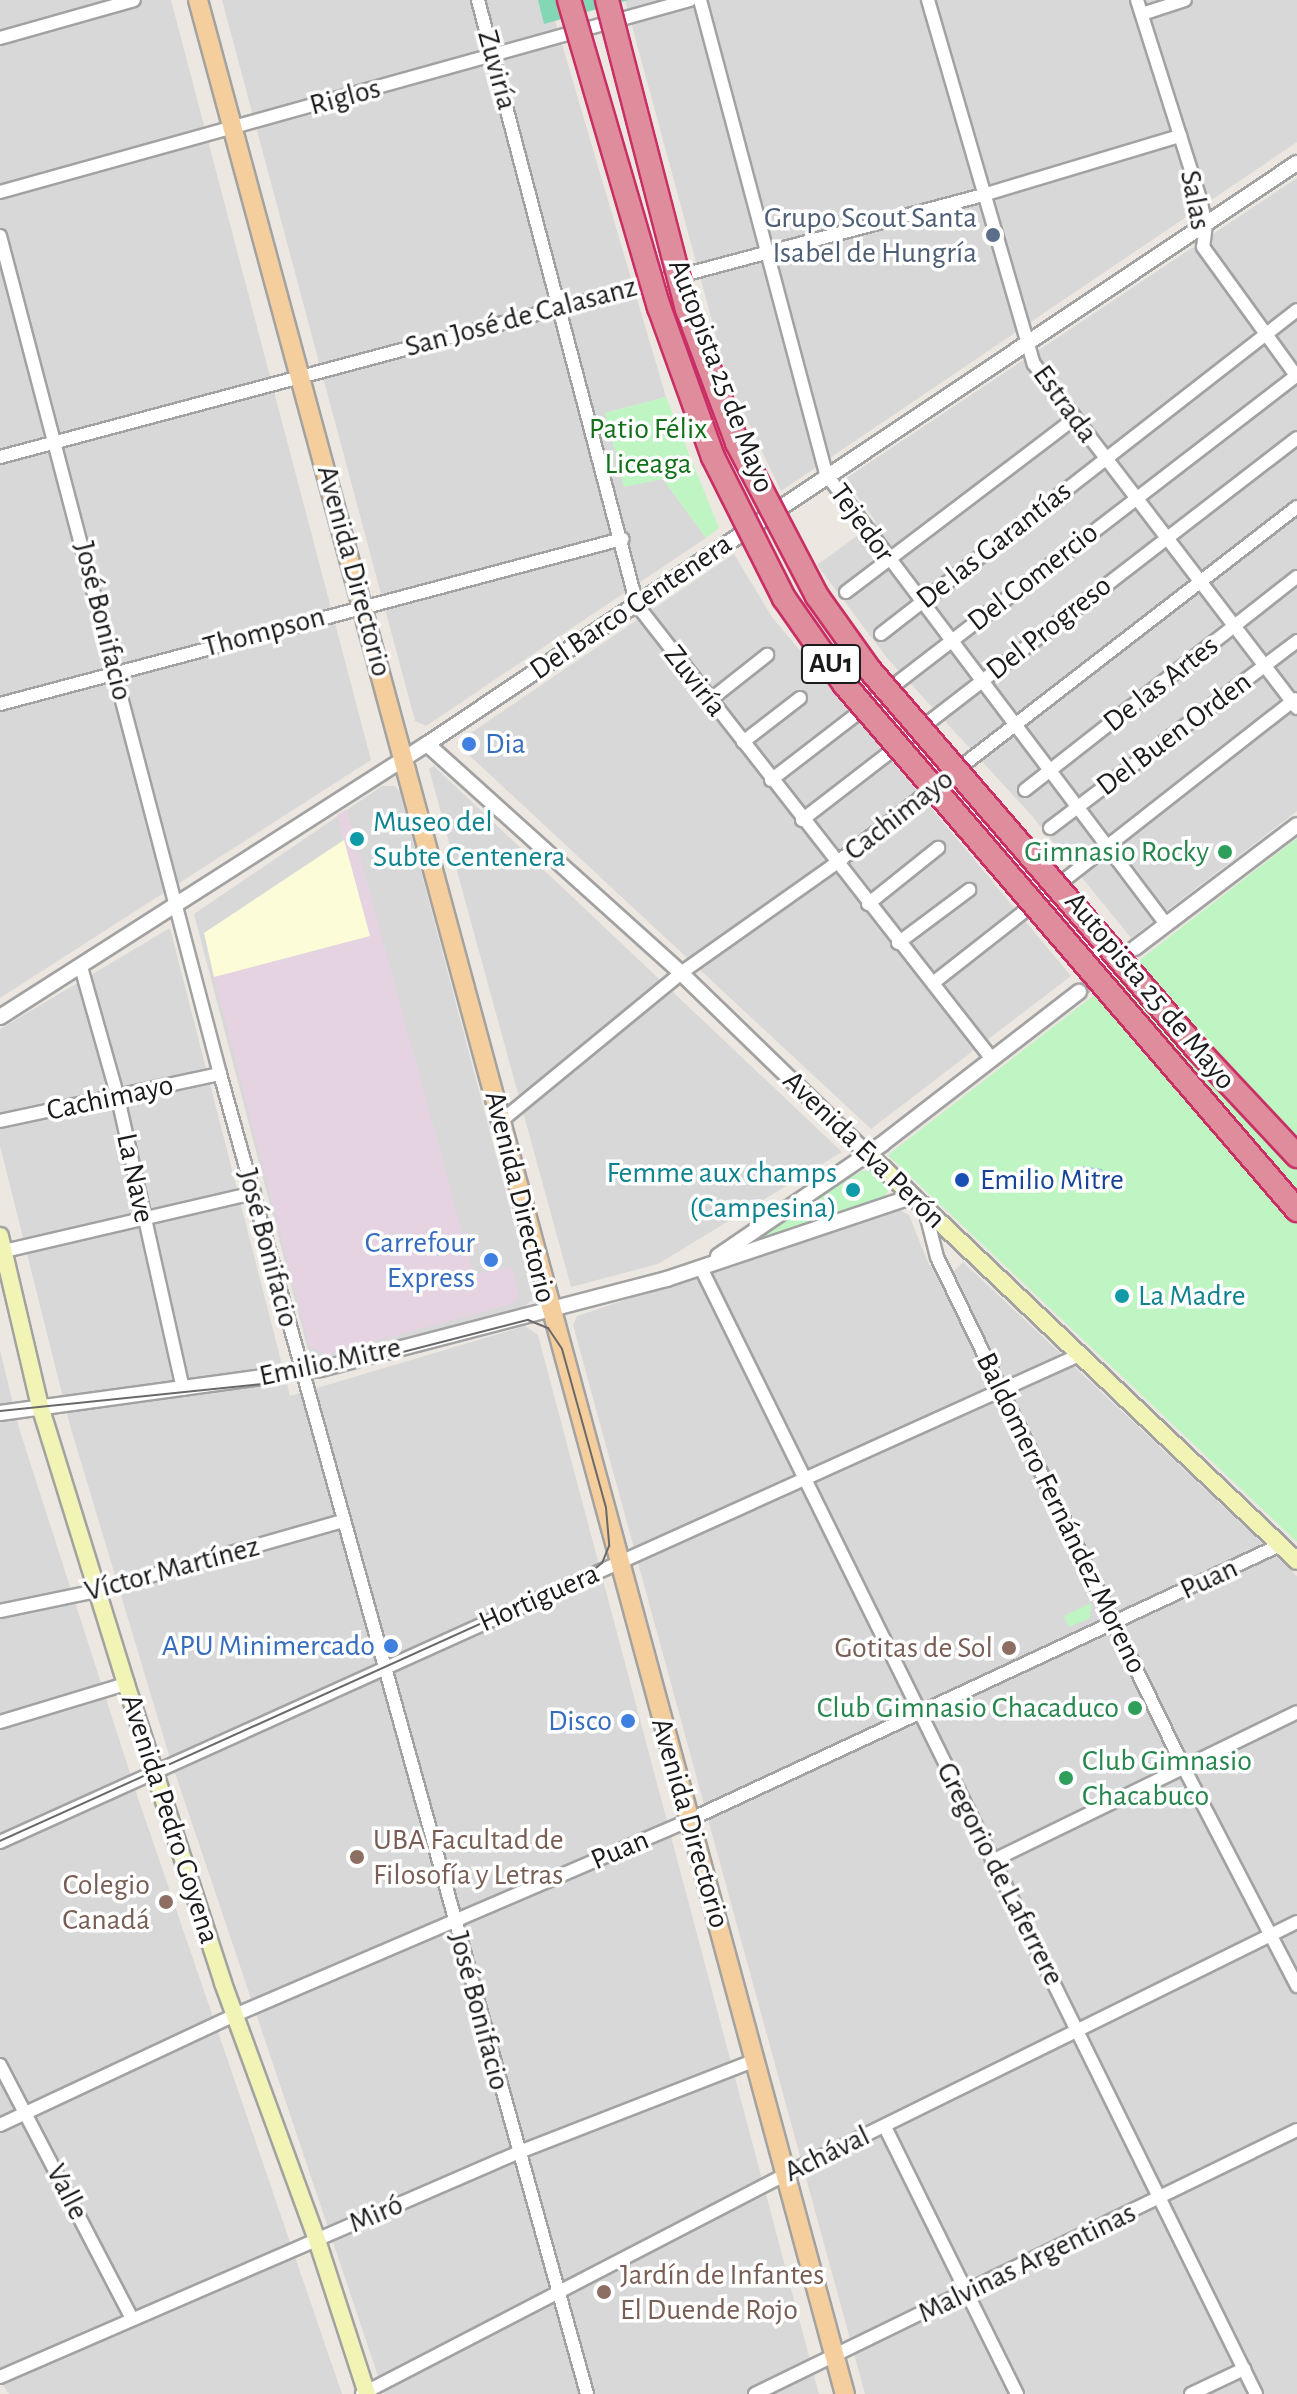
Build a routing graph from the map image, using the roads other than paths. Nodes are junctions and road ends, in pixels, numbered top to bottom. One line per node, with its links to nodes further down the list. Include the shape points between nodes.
1 (134, 0): 12 (street)
2 (198, 0): 14 (main road, Avenida Directorio)
3 (478, 0): 13 (street, Zuviría)
4 (569, 0): 91 (highway, Autopista 25 de Mayo / AU1, bridge, via 659,307 713,457 784,598 845,685)
5 (607, 0): 88 (highway, Autopista 25 de Mayo / AU1, bridge, via 687,309 737,443 817,596 869,669 1187,1037)
6 (690, 0): 13 (street, Riglos)
7 (700, 0): 21 (street, Tejedor)
8 (928, 0): 18 (street, Estrada)
9 (1137, 0): 11 (street, Salas)
10 (1185, 0): 11 (street)
11 (1142, 14): 15 (street, Salas)
12 (0, 38)
13 (494, 57): 14 (street, Riglos); 22 (street, Zuviría)
14 (234, 126): 17 (street, Riglos); 26 (main road, Avenida Directorio)
15 (1180, 136): 18 (street, San José de Calasanz); 19 (street, Salas)
16 (1297, 163): 19 (street, Del Barco Centenera)
17 (0, 192)
18 (983, 195): 21 (street, San José de Calasanz); 25 (street, Estrada)
19 (1206, 224): 24 (street, Salas, via 1203,247); 25 (street, Del Barco Centenera)
20 (0, 236): 30 (street, José Bonifacio)
21 (767, 251): 22 (street, San José de Calasanz); 33 (street, Tejedor)
22 (559, 307): 26 (street, San José de Calasanz); 37 (street, Zuviría)
23 (1297, 310): 24 (street, De las Garantías)
24 (1265, 334): 27 (street, Salas); 32 (street, De las Garantías)
25 (1026, 344): 28 (street, Estrada, via 1034,364); 33 (street, Del Barco Centenera)
26 (300, 375): 30 (street, San José de Calasanz); 44 (main road, Avenida Directorio)
27 (1297, 376): 34 (street, Del Comercio)
28 (1074, 419): 32 (street, Estrada); 38 (street)
29 (1297, 438): 36 (street, Del Progreso)
30 (57, 442): 31 (street, San José de Calasanz); 51 (street, José Bonifacio)
31 (0, 457)
32 (1105, 459): 34 (street, Estrada); 42 (street, De las Garantías)
33 (826, 474): 38 (street, Tejedor); 43 (street, Del Barco Centenera)
34 (1134, 497): 36 (street, Estrada); 48 (street, Del Comercio)
35 (1297, 507): 40 (street, Cachimayo)
36 (1166, 538): 40 (street, Estrada); 52 (street, Del Progreso)
37 (622, 539): 43 (street, Zuviría); 44 (street, Thompson)
38 (888, 559): 41 (street); 42 (street, Tejedor)
39 (1297, 577): 45 (street, De las Artes)
40 (1200, 582): 45 (street, Estrada); 57 (street, Cachimayo)
41 (846, 592)
42 (921, 602): 46 (street, De las Garantías); 48 (street, Tejedor)
43 (637, 605): 54 (street, Zuviría); 59 (street, Del Barco Centenera)
44 (362, 606): 51 (street, Thompson); 60 (main road, Avenida Directorio)
45 (1234, 626): 50 (street, Estrada); 61 (street, De las Artes)
46 (881, 634)
47 (1297, 641): 50 (street, Del Buen Orden)
48 (951, 642): 52 (street, Tejedor); 62 (street, Del Comercio)
49 (767, 655): 54 (street)
50 (1264, 665): 55 (street, Estrada); 64 (street, Del Buen Orden)
51 (116, 671): 56 (street, Thompson); 73 (street, José Bonifacio)
52 (981, 680): 57 (street, Tejedor); 65 (street, Del Progreso)
53 (800, 698): 58 (street)
54 (710, 700): 58 (street, Zuviría)
55 (1295, 702): 69 (street)
56 (0, 704)
57 (1015, 726): 61 (street, Tejedor); 70 (street, Cachimayo)
58 (743, 742): 62 (street, Zuviría)
59 (427, 744): 60 (street, Del Barco Centenera); 78 (street, Avenida Eva Perón)
60 (405, 757): 73 (street, Del Barco Centenera); 86 (main road, Avenida Directorio)
61 (1050, 771): 63 (street, De las Artes); 64 (street, Tejedor)
62 (771, 780): 65 (street, Zuviría)
63 (1025, 790)
64 (1077, 808): 67 (street, Del Buen Orden); 69 (street, Tejedor)
65 (802, 820): 70 (street, Zuviría)
66 (1297, 825): 74 (street)
67 (1050, 828)
68 (938, 848): 72 (street)
69 (1108, 848): 74 (street, Tejedor); 79 (street)
70 (835, 864): 72 (street, Zuviría); 78 (street, Cachimayo)
71 (969, 890): 75 (street)
72 (868, 904): 75 (street, Zuviría)
73 (177, 905): 77 (street, Del Barco Centenera); 83 (street, José Bonifacio)
74 (1166, 924): 76 (street)
75 (898, 943): 79 (street, Zuviría)
76 (1135, 948)
77 (81, 967): 81 (street, Del Barco Centenera); 84 (street, La Nave)
78 (681, 973): 86 (street, Cachimayo); 87 (street, Avenida Eva Perón)
79 (933, 983): 82 (street, Zuviría)
80 (1079, 992): 82 (street, Emilio Mitre)
81 (0, 1017)
82 (992, 1059): 87 (street, Emilio Mitre)
83 (220, 1074): 84 (street, Cachimayo); 89 (street, José Bonifacio)
84 (118, 1098): 85 (street, Cachimayo); 92 (street, La Nave)
85 (0, 1121)
86 (501, 1121): 95 (main road, Avenida Directorio)
87 (868, 1154): 90 (main road, Avenida Eva Perón); 94 (street, Emilio Mitre)
88 (1297, 1156)
89 (254, 1193): 92 (street); 97 (street, José Bonifacio)
90 (918, 1201): 94 (street, Emilio Mitre); 96 (main road, Avenida Eva Perón); 99 (street, Baldomero Fernández Moreno, via 937,1257)
91 (1297, 1210)
92 (143, 1217): 93 (street); 98 (street, La Nave)
93 (1, 1247): 100 (main road, Avenida Pedro Goyena)
94 (701, 1268): 95 (street, Emilio Mitre); 102 (street, Gregorio de Laferrere)
95 (548, 1309): 97 (street, Emilio Mitre); 106 (main road, Avenida Directorio)
96 (1079, 1355): 99 (street, Hortiguera); 104 (main road, Avenida Eva Perón)
97 (302, 1372): 98 (street, Emilio Mitre); 103 (street, José Bonifacio)
98 (183, 1389): 100 (street, Emilio Mitre)
99 (1001, 1390): 102 (street, Hortiguera); 109 (street, Baldomero Fernández Moreno)
100 (41, 1407): 101 (street, Emilio Mitre); 107 (main road, Avenida Pedro Goyena)
101 (0, 1413)
102 (803, 1480): 106 (street, Hortiguera); 112 (street, Gregorio de Laferrere)
103 (342, 1521): 107 (street, Víctor Martínez); 110 (street, José Bonifacio)
104 (1280, 1545): 105 (main road, Avenida Eva Perón); 109 (street, Puan)
105 (1297, 1561)
106 (618, 1563): 110 (street, Hortiguera); 117 (main road, Avenida Directorio)
107 (97, 1591): 108 (street, Víctor Martínez); 111 (main road, Avenida Pedro Goyena)
108 (0, 1611)
109 (1114, 1623): 112 (street, Puan); 115 (street, Baldomero Fernández Moreno)
110 (382, 1668): 116 (street, Hortiguera); 120 (street, José Bonifacio)
111 (126, 1684): 114 (street); 116 (main road, Avenida Pedro Goyena)
112 (918, 1712): 117 (street, Puan); 119 (street, Gregorio de Laferrere)
113 (1297, 1712): 115 (street)
114 (0, 1722)
115 (1183, 1766): 119 (street); 122 (street, Baldomero Fernández Moreno)
116 (155, 1774): 118 (street, Hortiguera); 124 (main road, Avenida Pedro Goyena)
117 (689, 1820): 120 (street, Puan); 126 (main road, Avenida Directorio)
118 (0, 1842)
119 (992, 1861): 125 (street, Gregorio de Laferrere)
120 (454, 1921): 124 (street, Puan); 132 (street, José Bonifacio)
121 (1297, 1922): 122 (street, Achával)
122 (1271, 1935): 123 (street, Baldomero Fernández Moreno); 125 (street, Achával)
123 (1297, 1986)
124 (235, 2015): 128 (street, Puan); 135 (main road, Avenida Pedro Goyena)
125 (1081, 2031): 130 (street, Achával); 134 (street, Gregorio de Laferrere)
126 (755, 2060): 132 (street, Miró); 133 (main road, Avenida Directorio)
127 (0, 2065): 128 (street, Valle)
128 (26, 2113): 129 (street, Puan); 138 (street, Valle)
129 (0, 2125)
130 (885, 2127): 133 (street, Achával); 137 (street)
131 (1297, 2130): 134 (street, Malvinas Argentinas)
132 (517, 2153): 135 (street, Miró); 136 (street, José Bonifacio)
133 (786, 2174): 136 (street, Achával); 139 (main road, Avenida Directorio)
134 (1163, 2197): 137 (street, Malvinas Argentinas); 140 (street, Gregorio de Laferrere)
135 (317, 2240): 138 (street, Miró); 142 (main road, Avenida Pedro Goyena)
136 (557, 2291): 142 (street, Achával); 143 (street, José Bonifacio)
137 (967, 2293): 139 (street, Malvinas Argentinas); 146 (street)
138 (132, 2319): 141 (street, Miró)
139 (835, 2355): 144 (street, Malvinas Argentinas); 145 (main road, Avenida Directorio)
140 (1244, 2369): 147 (street); 148 (street, Gregorio de Laferrere)
141 (0, 2377)
142 (365, 2393)
143 (587, 2394)
144 (755, 2394)
145 (845, 2394)
146 (1017, 2394)
147 (1191, 2394)
148 (1256, 2394)

